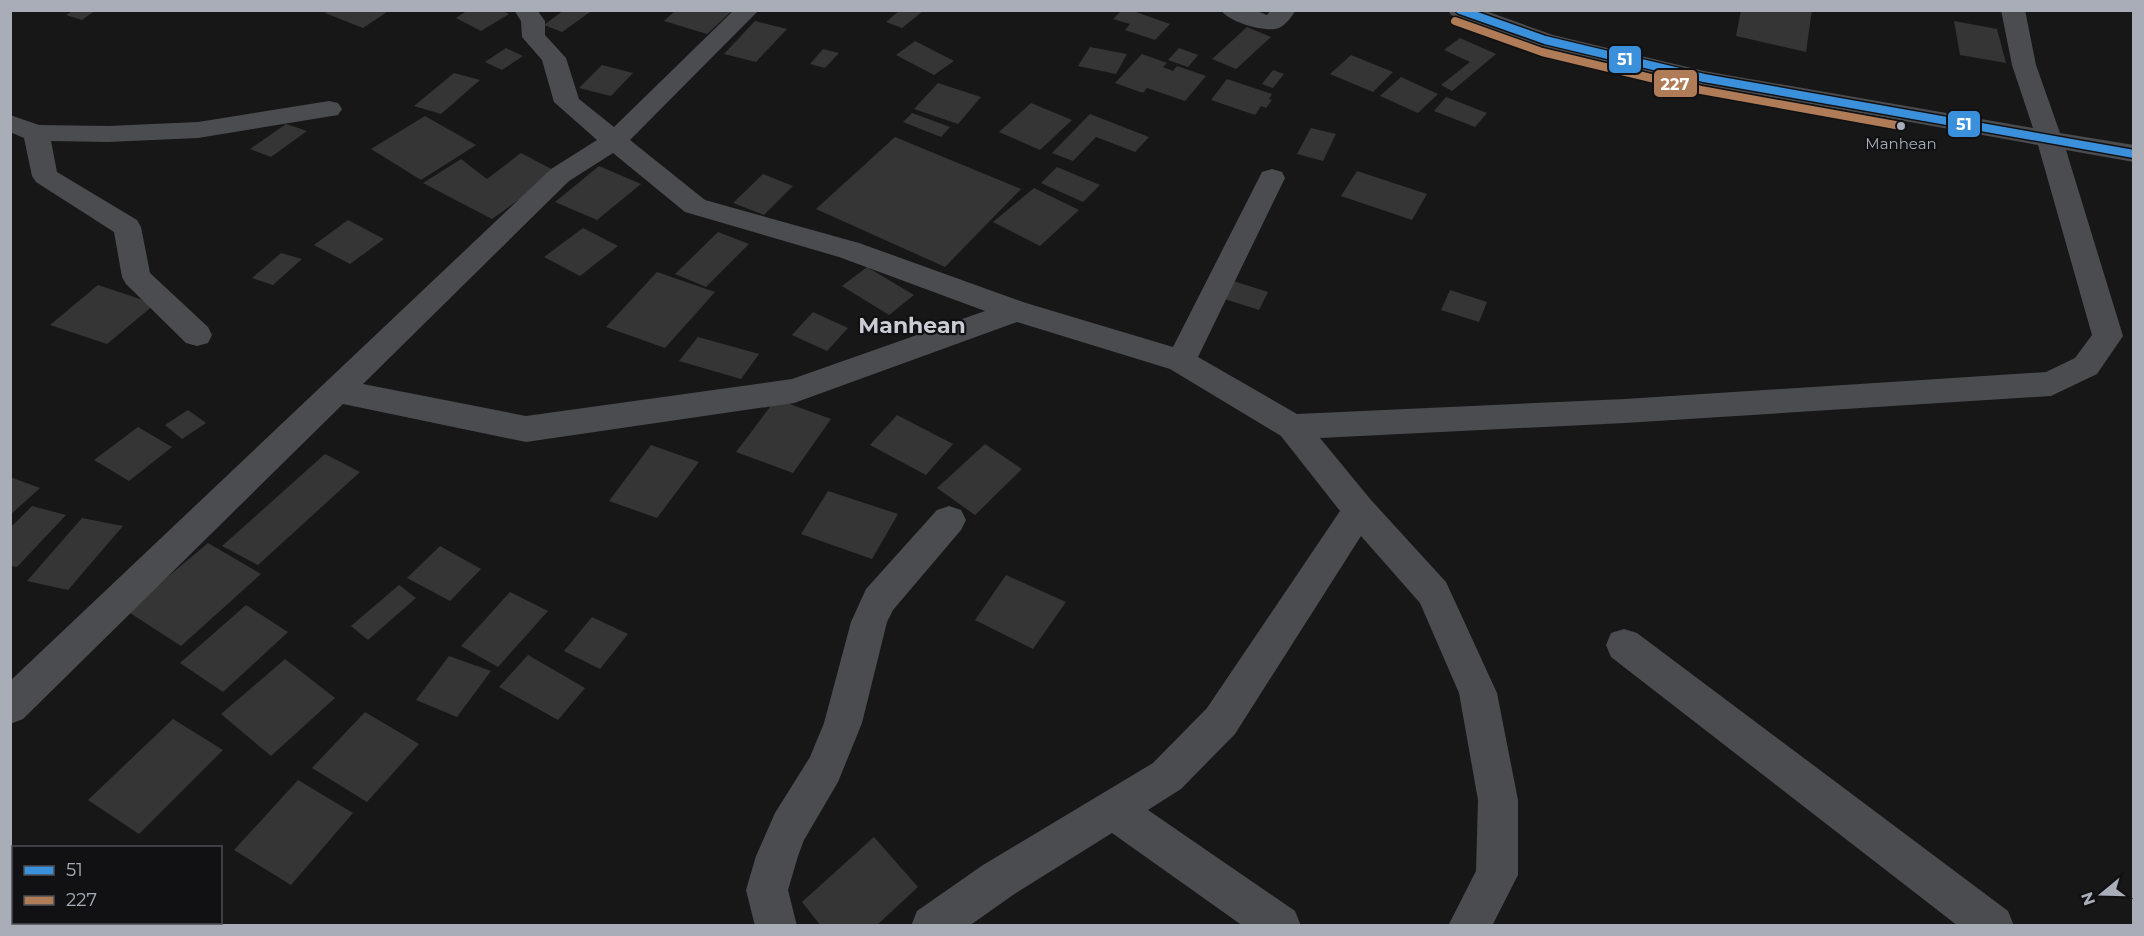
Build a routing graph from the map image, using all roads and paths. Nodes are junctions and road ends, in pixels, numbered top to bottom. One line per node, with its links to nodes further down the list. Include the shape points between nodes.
1 (525, 10): 10 (street, via 532,21 534,37 555,58 567,102)
2 (748, 10): 10 (street)
3 (1232, 10): 4 (street, via 1258,21 1273,21)
4 (1285, 10)
5 (1459, 10): 9 (street, via 1545,40 1704,78)
6 (2013, 10): 9 (street, via 2024,65)
7 (329, 109): 8 (street, via 198,130 108,134)
8 (23, 128): 14 (street, via 45,176 127,227 136,277)
9 (2049, 137): 11 (street); 17 (street, via 2108,336 2086,366 2051,384)
10 (614, 141): 13 (street, via 694,206 849,250); 16 (street, via 560,175)
11 (2133, 154)
12 (1272, 178): 15 (street)
13 (1016, 311): 15 (street); 16 (street, via 794,391 526,429)
14 (196, 335)
15 (1181, 361): 17 (street)
16 (337, 391): 21 (street)
17 (1292, 427): 18 (street)
18 (1359, 510): 22 (street, via 1221,721 1167,776); 26 (street, via 1433,593 1478,693 1498,800 1497,875)
19 (949, 520): 23 (street, via 894,581 868,622 843,723 824,769 789,827 777,856 767,890)
20 (1624, 645): 27 (street)
21 (10, 707)
22 (1113, 810): 24 (street, via 998,880); 25 (street)
23 (776, 926)
24 (932, 926)
25 (1280, 926)
26 (1469, 926)
27 (1993, 926)

